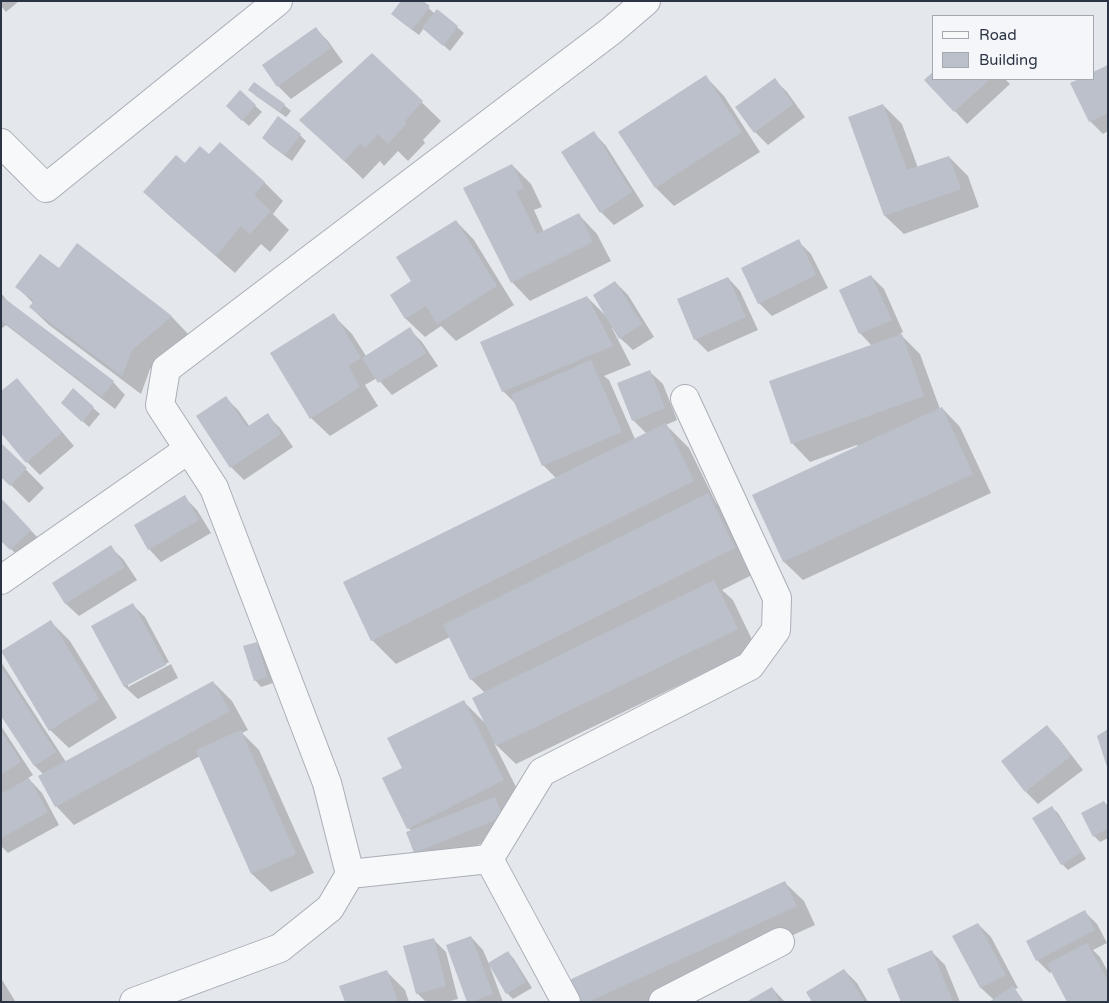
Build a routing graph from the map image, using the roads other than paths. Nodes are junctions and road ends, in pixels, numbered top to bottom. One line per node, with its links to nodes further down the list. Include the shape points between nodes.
1 (278, 1): 3 (street, via 46,188)
2 (646, 1): 5 (street, via 166,369 160,405)
3 (1, 143)
4 (684, 398): 7 (street, via 776,598 776,630 750,666 542,772)
5 (189, 449): 6 (street); 8 (street, via 214,488 327,783)
6 (1, 580)
7 (489, 859): 8 (street); 11 (street)
8 (350, 874): 10 (street, via 330,908 280,948)
9 (780, 942): 12 (street)
10 (134, 1002)
11 (566, 1002)
12 (662, 1002)

